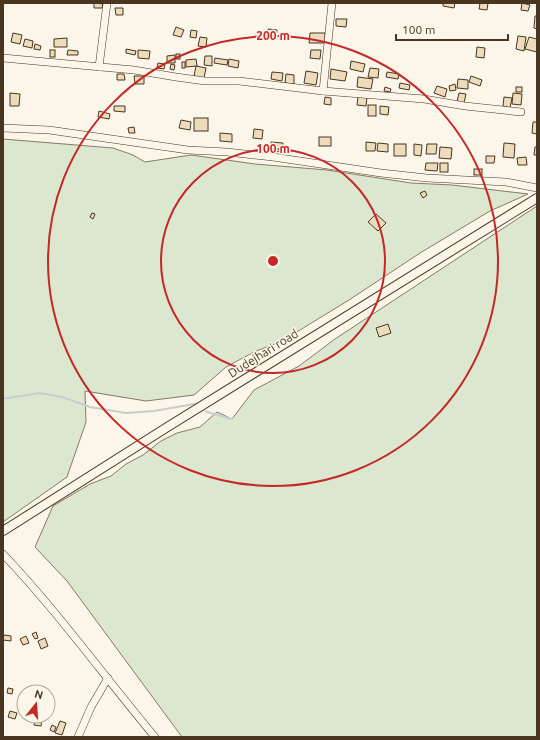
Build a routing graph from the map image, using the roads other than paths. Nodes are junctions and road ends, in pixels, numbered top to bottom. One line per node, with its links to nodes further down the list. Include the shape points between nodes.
1 (107, 3): 4 (street)
2 (332, 3): 5 (street)
3 (3, 58): 4 (street)
4 (99, 67): 5 (street, via 190,79 239,81)
5 (323, 91): 6 (street, via 424,99)
6 (521, 112)
7 (3, 128): 8 (street, via 50,130 188,150 235,153 396,175 506,182)
8 (537, 188)
9 (537, 198): 10 (street, Dudejhari road)
10 (3, 532)
11 (3, 554): 12 (street, via 72,632)
12 (108, 678): 13 (street, via 91,706); 14 (street)
13 (78, 737)
14 (155, 737)

